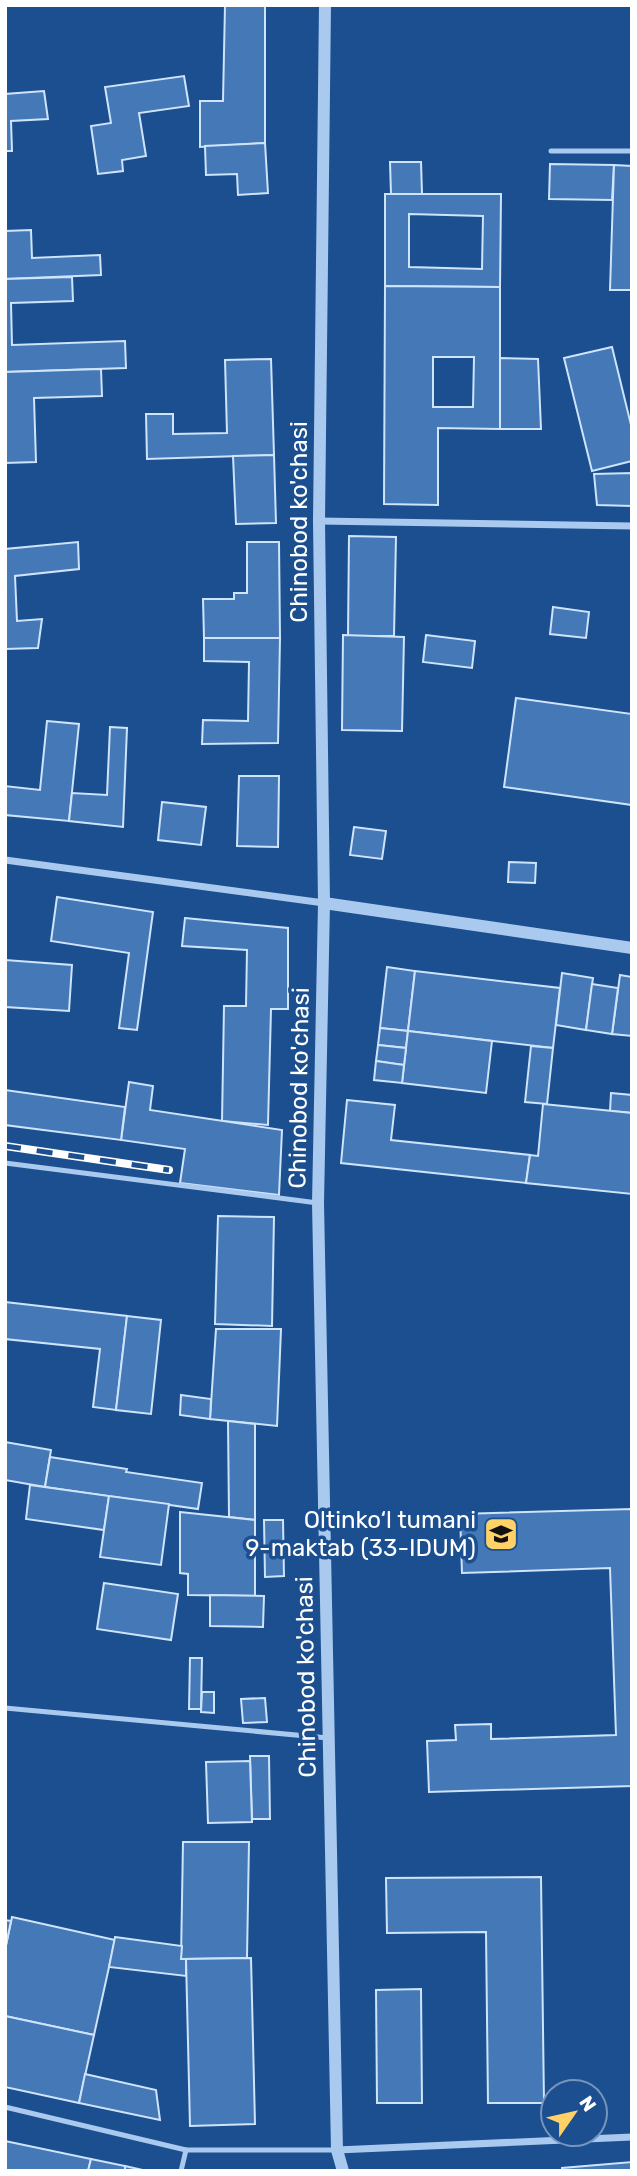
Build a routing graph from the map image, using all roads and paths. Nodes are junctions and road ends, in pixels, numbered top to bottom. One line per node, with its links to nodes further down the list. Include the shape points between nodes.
1 (325, 5): 4 (street, Chinobod ko'chasi)
2 (551, 151): 3 (lane)
3 (632, 151)
4 (319, 521): 5 (street); 7 (street, Chinobod ko'chasi)
5 (632, 526)
6 (5, 860): 7 (street)
7 (324, 903): 8 (street); 10 (street, Chinobod ko'chasi)
8 (632, 948)
9 (5, 1163): 10 (lane)
10 (318, 1203): 12 (street, Chinobod ko'chasi)
11 (5, 1708): 12 (lane)
12 (328, 1738): 16 (street, Chinobod ko'chasi)
13 (5, 2107): 15 (lane)
14 (632, 2137): 16 (street)
15 (186, 2150): 16 (lane); 17 (lane)
16 (337, 2150): 18 (street, Chinobod ko'chasi)
17 (181, 2171)
18 (343, 2171)

